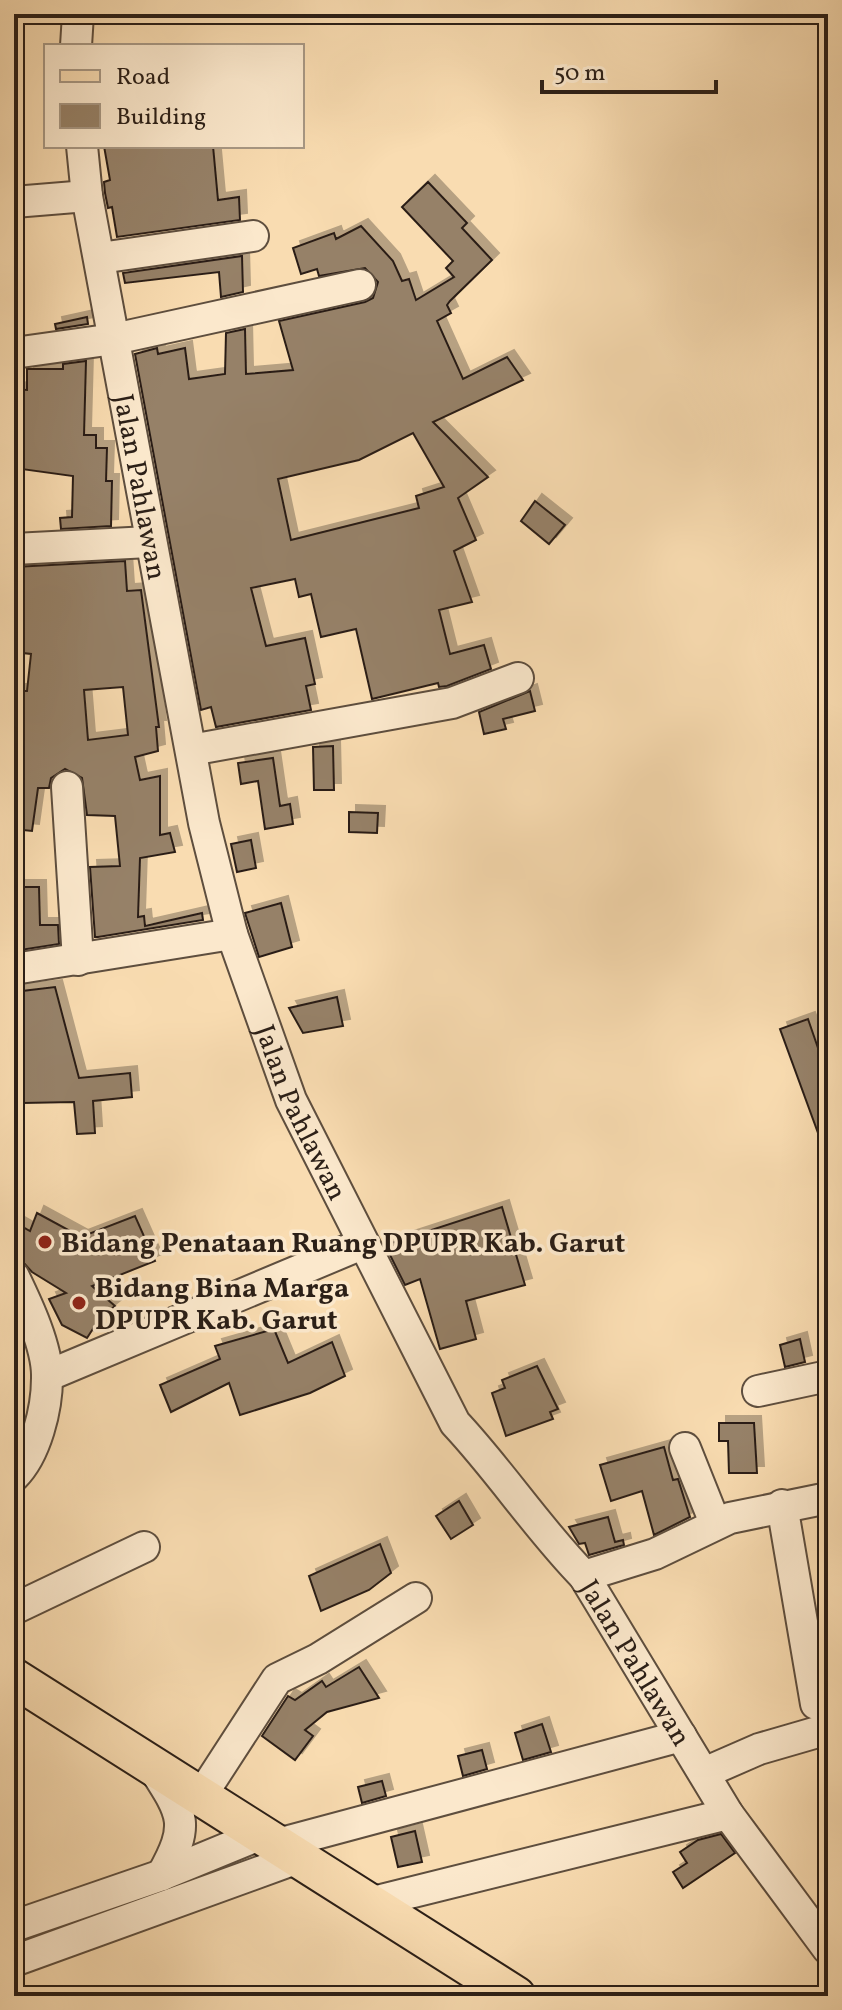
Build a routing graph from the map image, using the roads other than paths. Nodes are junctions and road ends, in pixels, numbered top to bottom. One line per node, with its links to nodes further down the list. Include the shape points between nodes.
1 (78, 14): 2 (street)
2 (76, 44)
3 (82, 148): 4 (street, Jalan Pahlawan)
4 (87, 196): 5 (street); 7 (street, Jalan Pahlawan)
5 (14, 202)
6 (253, 236): 7 (street)
7 (100, 258): 9 (street, Jalan Pahlawan)
8 (360, 285): 9 (street)
9 (114, 339): 10 (street); 11 (street, Jalan Pahlawan)
10 (14, 353)
11 (149, 542): 12 (street); 14 (street, Jalan Pahlawan)
12 (14, 549)
13 (518, 678): 14 (street, via 439,706)
14 (191, 750): 16 (street, Jalan Pahlawan)
15 (67, 787): 17 (street)
16 (232, 934): 17 (street); 19 (street, Jalan Pahlawan, via 291,1100)
17 (78, 960): 18 (street)
18 (14, 969)
19 (362, 1244): 21 (street); 30 (street, Jalan Pahlawan, via 455,1423)
20 (14, 1277): 21 (street, via 31,1313)
21 (47, 1376): 25 (street, via 27,1463)
22 (828, 1376): 23 (street)
23 (758, 1391)
24 (685, 1448): 28 (street)
25 (14, 1476)
26 (828, 1498): 27 (street)
27 (782, 1505): 28 (street); 34 (street)
28 (715, 1523): 30 (street, via 655,1554)
29 (144, 1547): 32 (street)
30 (584, 1576): 35 (street, Jalan Pahlawan)
31 (416, 1598): 38 (street, via 277,1679)
32 (14, 1609)
33 (14, 1678): 36 (main road)
34 (822, 1717): 37 (street)
35 (681, 1736): 37 (street, Jalan Pahlawan); 40 (street)
36 (151, 1765): 38 (main road); 41 (street, via 181,1820 180,1842)
37 (704, 1773): 39 (street, Jalan Pahlawan)
38 (201, 1796): 40 (main road)
39 (728, 1814): 42 (street); 44 (street, Jalan Pahlawan)
40 (280, 1845): 41 (street); 42 (main road); 45 (street)
41 (162, 1875): 43 (street)
42 (369, 1903): 46 (main road)
43 (14, 1926)
44 (828, 1949)
45 (14, 1961)
46 (516, 1996)

